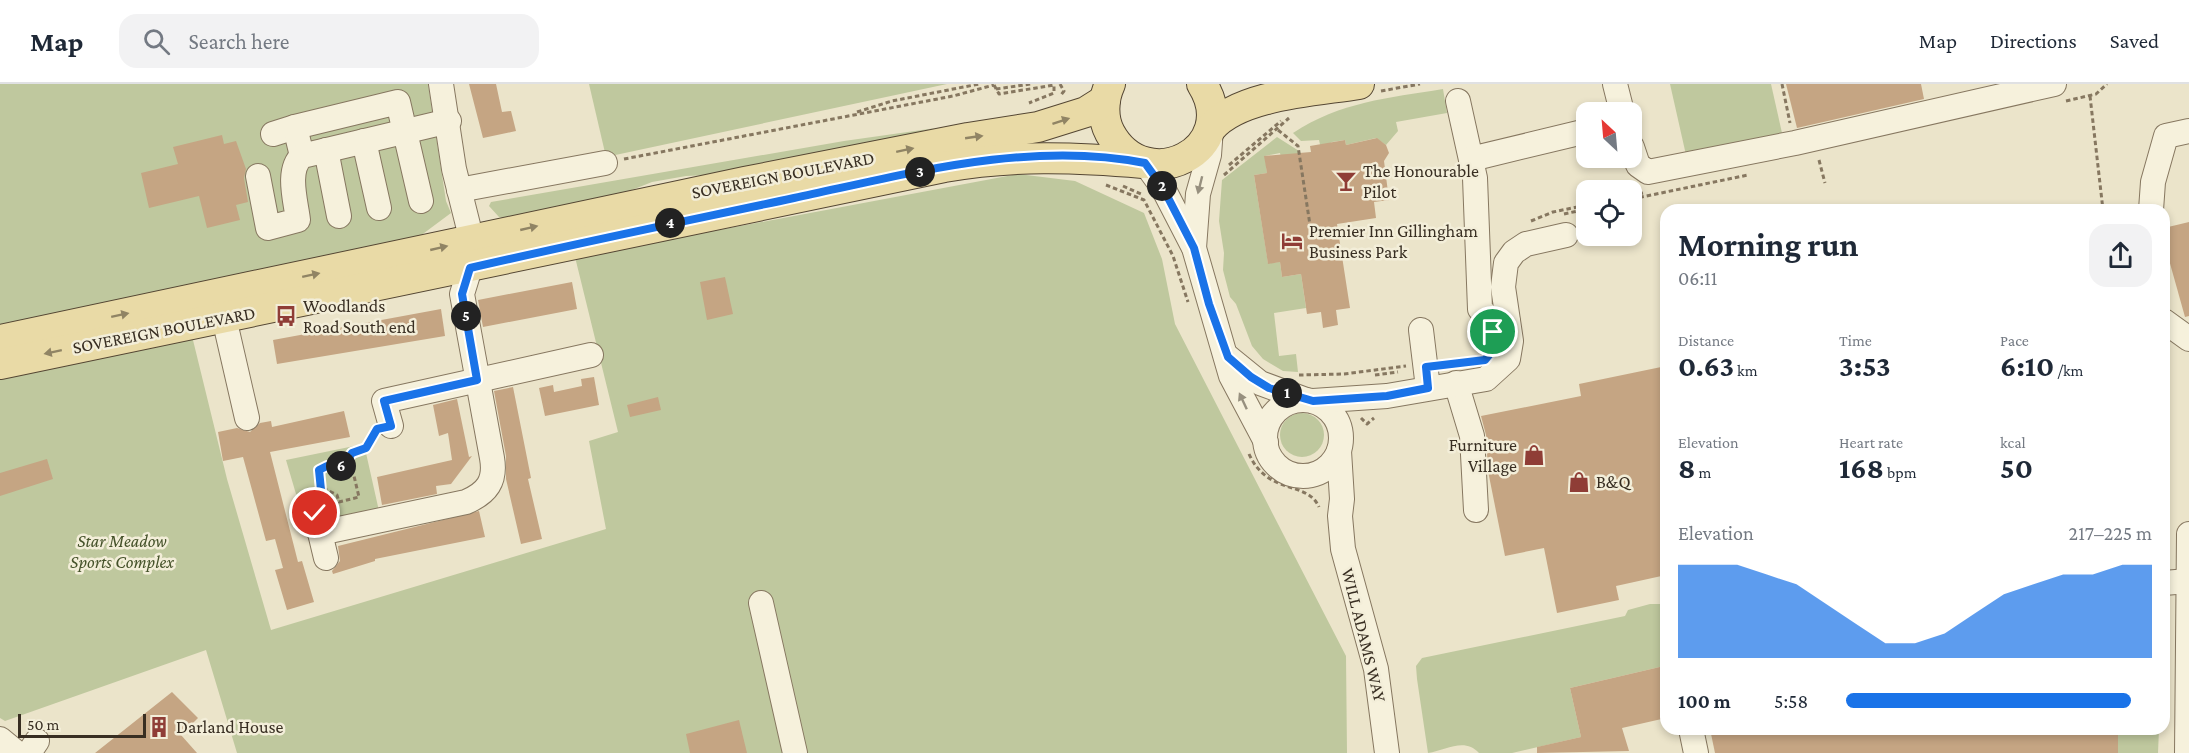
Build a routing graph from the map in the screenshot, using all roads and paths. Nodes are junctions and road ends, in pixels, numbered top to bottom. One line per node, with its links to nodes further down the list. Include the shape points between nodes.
1 (441, 84): 18 (street)
2 (979, 84): 17 (path, via 892,101)
3 (995, 84): 10 (path); 17 (path)
4 (1031, 84): 10 (path)
5 (1202, 84): 20 (main road, via 1212,109)
6 (1359, 84): 20 (main road, via 1254,103 1222,116)
7 (1615, 84): 15 (street)
8 (1782, 84): 19 (path)
9 (2054, 84): 12 (street)
10 (996, 90): 16 (path, via 999,94 1054,86 1054,93)
11 (1107, 92): 31 (main road, via 1105,119 1113,137 1127,153); 50 (main road, SOVEREIGN BOULEVARD, one-way to 11, via 935,144 1038,127 1086,112)
12 (1966, 94): 32 (street, via 1795,143 1648,172)
13 (2090, 96): 43 (path)
14 (1458, 101): 28 (street)
15 (1620, 102)
16 (1021, 107)
17 (843, 117): 30 (path)
18 (449, 121): 23 (street); 40 (street)
19 (1791, 125)
20 (1211, 128): 31 (main road, SOVEREIGN BOULEVARD, via 1198,148 1182,160); 49 (street, one-way to 49, via 1209,155 1198,194)
21 (1277, 129): 33 (path, via 1291,116); 37 (path); 47 (path, via 1298,146 1310,225 1312,231)
22 (2189, 130): 44 (street, via 2166,136 2153,182)
23 (405, 132): 25 (street); 27 (street, via 398,102 284,130); 42 (street)
24 (1576, 135): 28 (street)
25 (364, 141): 26 (street); 45 (street)
26 (326, 150): 27 (street); 46 (street)
27 (302, 156): 35 (street, via 296,161 293,177 298,220 268,228)
28 (1471, 159): 52 (street, via 1480,309 1492,321)
29 (1808, 162): 39 (path, via 1820,160)
30 (605, 163): 40 (street)
31 (1144, 163): 49 (street, via 1163,188); 50 (main road, SOVEREIGN BOULEVARD, via 1064,157 975,162 652,227)
32 (1642, 168)
33 (1217, 174)
34 (1751, 174): 41 (path)
35 (258, 176)
36 (1101, 178): 38 (path, via 1148,197 1177,253 1190,306 1173,256 1144,200)
37 (1219, 180)
38 (1102, 183)
39 (1825, 183)
40 (459, 190): 50 (street)
41 (1642, 197)
42 (421, 201)
43 (2102, 204)
44 (2151, 204)
45 (379, 208)
46 (339, 216)
47 (1318, 232)
48 (1566, 235): 52 (street, via 1526,244 1509,258 1503,284)
49 (1194, 248): 58 (street)
50 (470, 254): 51 (main road, SOVEREIGN BOULEVARD); 56 (main road, SOVEREIGN BOULEVARD, one-way to 50); 62 (street, via 462,294)
51 (224, 318): 59 (main road, SOVEREIGN BOULEVARD, one-way to 59); 66 (street)
52 (1508, 322): 63 (street, via 1508,358 1486,378)
53 (2170, 325): 55 (street)
54 (1421, 330): 60 (street)
55 (2189, 339)
56 (0, 340)
57 (591, 355): 62 (street)
58 (1228, 357): 65 (street, via 1260,383); 69 (street, one-way to 58, via 1231,376)
59 (0, 364)
60 (1424, 374): 61 (path, via 1413,366); 63 (street); 64 (street)
61 (1293, 377)
62 (477, 380): 67 (street, via 384,401); 75 (street, via 494,468 486,489 466,502)
63 (1456, 383): 73 (street, via 1472,436)
64 (1387, 396): 65 (street); 68 (street, via 1358,414)
65 (1310, 400): 68 (street, via 1332,413); 69 (street, via 1294,401 1277,411)
66 (248, 418)
67 (391, 426): 70 (path, via 377,429 366,448 352,453)
68 (1340, 442): 71 (street, via 1326,468); 74 (street, WILL ADAMS WAY, via 1342,499)
69 (1257, 446): 71 (street, via 1280,467 1292,474); 74 (path, via 1255,467 1266,478 1311,496)
70 (343, 466): 72 (path, via 319,470); 72 (path, via 354,476 359,497 339,502 337,495)
71 (1306, 475): 74 (street, WILL ADAMS WAY, via 1323,487)
72 (321, 487): 75 (path, via 323,510)
73 (1476, 510)
74 (1331, 515): 85 (street, WILL ADAMS WAY, via 1376,669)
75 (317, 523): 77 (street)
76 (2189, 534): 78 (street)
77 (326, 558)
78 (2176, 582): 80 (street)
79 (761, 603): 84 (street)
80 (2188, 632): 87 (street)
81 (1692, 735): 86 (street)
82 (0, 739): 83 (street)
83 (16, 753)
84 (795, 753)
85 (1387, 753)
86 (1696, 753)
87 (2187, 753)

